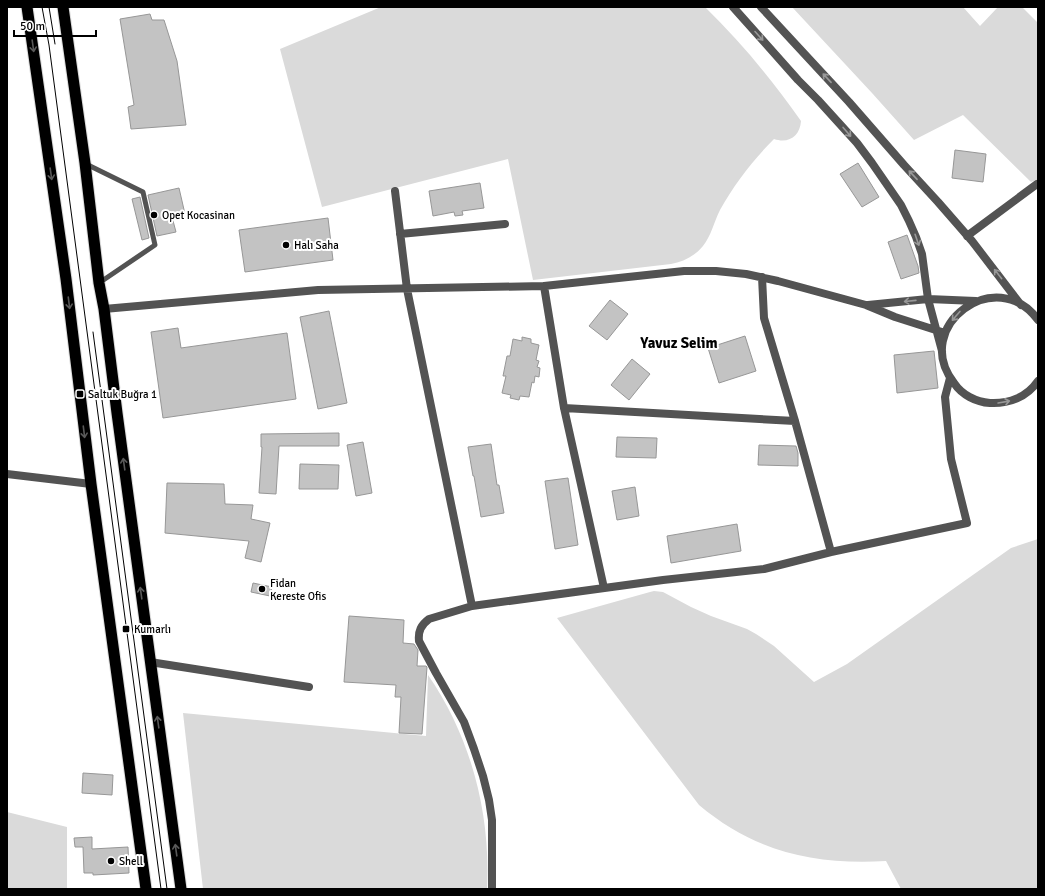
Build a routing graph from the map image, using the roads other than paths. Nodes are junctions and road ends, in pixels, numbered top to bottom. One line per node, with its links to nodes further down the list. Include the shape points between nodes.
1 (27, 7): 29 (highway, one-way to 29, via 66,279)
2 (63, 7): 5 (highway)
3 (733, 7): 15 (street, one-way to 15, via 843,126 894,194 910,221 922,254)
4 (760, 7): 10 (street, one-way to 4, via 849,102)
5 (85, 163): 12 (highway); 12 (lane, via 143,192 155,245)
6 (1038, 185): 10 (street)
7 (395, 191): 9 (street)
8 (505, 224): 9 (street)
9 (400, 234): 14 (street)
10 (967, 236): 17 (street, one-way to 10)
11 (762, 277): 13 (street, via 716,271 684,271); 18 (street); 27 (street, via 764,318)
12 (99, 283): 19 (highway)
13 (544, 286): 14 (street); 26 (street)
14 (407, 288): 19 (street, via 318,290); 32 (street)
15 (928, 299): 16 (street); 18 (street, one-way to 18); 21 (street)
16 (977, 301): 17 (street, via 1004,298); 22 (street, one-way to 22, via 954,317)
17 (1021, 304): 20 (street)
18 (866, 305): 21 (street)
19 (104, 309): 33 (highway, one-way to 19)
20 (1038, 320)
21 (937, 330): 22 (street); 23 (street)
22 (945, 333): 23 (street)
23 (942, 351): 24 (street, via 944,365)
24 (950, 378): 25 (street, one-way to 25, via 969,397 996,404 1022,396); 30 (street, via 945,397 951,458 967,523)
25 (1038, 381)
26 (564, 408): 27 (street); 31 (street)
27 (795, 421): 30 (street)
28 (7, 474): 29 (street)
29 (91, 484): 35 (highway)
30 (831, 552): 31 (street, via 764,569)
31 (604, 588): 32 (street)
32 (472, 606): 37 (street, via 429,619 422,625 419,640 464,722 483,776 492,820)
33 (150, 662): 34 (street); 36 (highway, one-way to 33)
34 (309, 687)
35 (146, 889)
36 (181, 889)
37 (492, 889)

